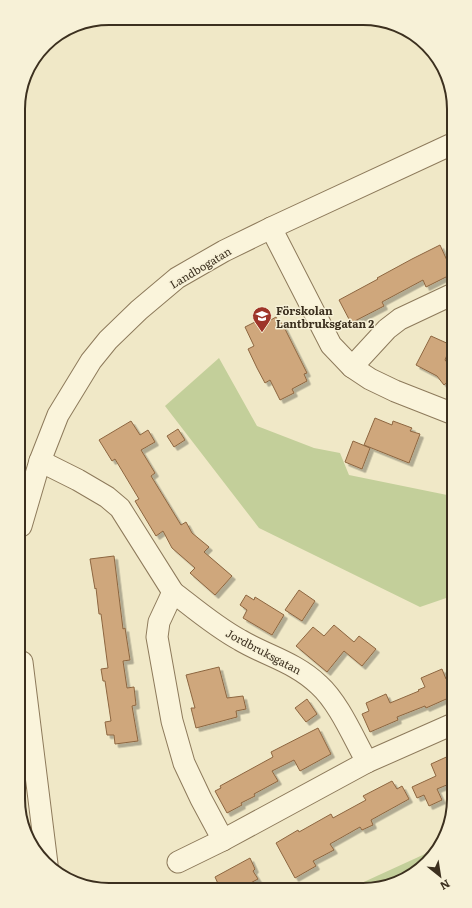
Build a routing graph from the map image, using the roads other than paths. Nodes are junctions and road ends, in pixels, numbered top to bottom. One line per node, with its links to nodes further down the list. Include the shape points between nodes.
1 (447, 146): 2 (street, Landbogatan)
2 (271, 228): 4 (street, via 331,345); 6 (street, Landbogatan, via 178,278 108,340 91,361 58,415)
3 (447, 296): 4 (street, via 400,319 387,329)
4 (352, 367): 5 (street, via 395,391)
5 (447, 411)
6 (40, 461): 7 (street, Landbogatan); 8 (street, Jordbruksgatan, via 107,496 120,508)
7 (25, 511)
8 (173, 592): 11 (street, Jordbruksgatan, via 218,627 300,669 320,685 336,706); 12 (street, via 159,622 157,637 172,721 184,762)
9 (25, 686): 13 (street)
10 (447, 727): 11 (street)
11 (367, 762): 12 (street)
12 (223, 840): 14 (street)
13 (46, 854)
14 (178, 862)

